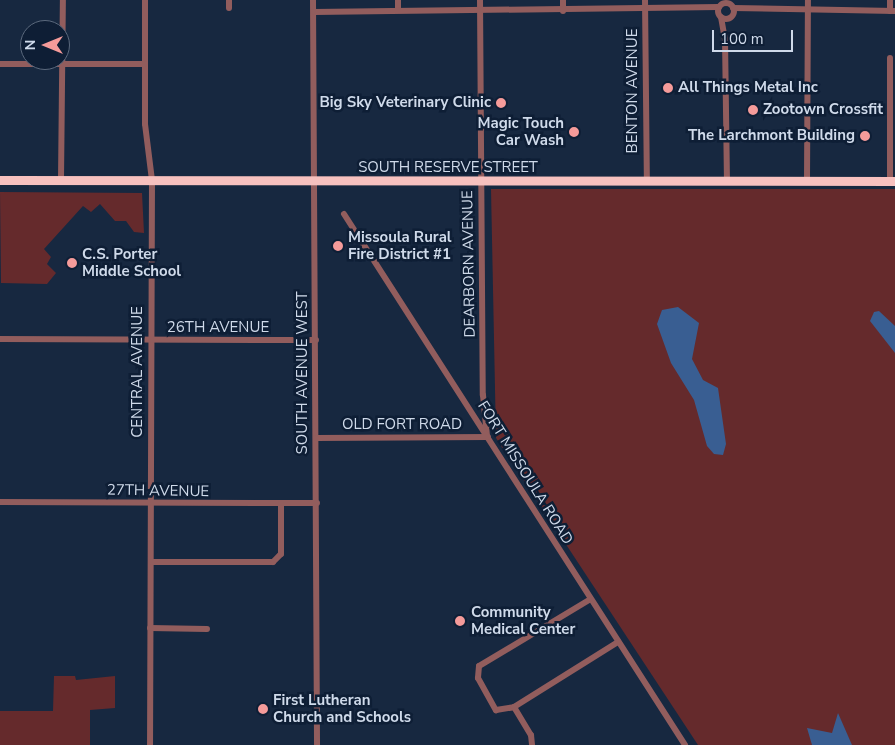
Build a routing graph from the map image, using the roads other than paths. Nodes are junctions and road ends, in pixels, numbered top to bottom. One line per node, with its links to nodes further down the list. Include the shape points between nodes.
1 (63, 0): 22 (street)
2 (145, 0): 28 (street, CENTRAL AVENUE)
3 (229, 0): 12 (street)
4 (314, 0): 20 (street, SOUTH AVENUE WEST)
5 (398, 0): 13 (street)
6 (480, 0): 14 (street, DEARBORN AVENUE)
7 (563, 0): 17 (street)
8 (645, 0): 15 (street, BENTON AVENUE)
9 (808, 0): 16 (street)
10 (890, 0): 19 (street)
11 (727, 7): 16 (street, via 753,11); 18 (street); 21 (street); 21 (street); 23 (street)
12 (229, 8)
13 (398, 10): 14 (street); 20 (street)
14 (480, 10): 17 (street); 37 (street, DEARBORN AVENUE)
15 (645, 10): 17 (street); 18 (street); 38 (street, BENTON AVENUE)
16 (808, 10): 19 (street); 34 (street)
17 (563, 11)
18 (696, 11): 21 (street)
19 (892, 11)
20 (314, 12): 36 (street, SOUTH AVENUE WEST)
21 (720, 16): 23 (street)
22 (63, 20)
23 (725, 39): 33 (street)
24 (890, 58): 35 (street)
25 (0, 64): 26 (street)
26 (20, 64)
27 (70, 64): 28 (street)
28 (145, 64): 32 (street, CENTRAL AVENUE, via 145,124)
29 (62, 70): 31 (street)
30 (0, 180): 31 (highway, SOUTH RESERVE STREET)
31 (61, 180): 32 (highway, SOUTH RESERVE STREET)
32 (152, 180): 36 (highway, SOUTH RESERVE STREET); 41 (street, CENTRAL AVENUE)
33 (727, 181): 34 (highway, SOUTH RESERVE STREET); 38 (highway, SOUTH RESERVE STREET)
34 (807, 181): 35 (highway, SOUTH RESERVE STREET)
35 (892, 181)
36 (316, 182): 37 (highway, SOUTH RESERVE STREET); 42 (street, SOUTH AVENUE WEST)
37 (481, 182): 38 (highway, SOUTH RESERVE STREET); 43 (street, DEARBORN AVENUE, via 483,395)
38 (647, 182)
39 (344, 214): 43 (street, FORT MISSOULA ROAD)
40 (0, 339): 41 (street, 26TH AVENUE)
41 (151, 340): 42 (street, 26TH AVENUE); 46 (street, CENTRAL AVENUE)
42 (316, 340): 44 (street, SOUTH AVENUE WEST)
43 (488, 437): 44 (street, OLD FORT ROAD); 50 (street, FORT MISSOULA ROAD)
44 (316, 438): 47 (street, SOUTH AVENUE WEST)
45 (0, 502): 46 (street, 27TH AVENUE)
46 (151, 503): 48 (street, 27TH AVENUE); 49 (street, CENTRAL AVENUE)
47 (316, 503): 48 (street, 27TH AVENUE); 56 (street, SOUTH AVENUE WEST)
48 (281, 504): 49 (street, via 281,554 273,562)
49 (151, 562): 51 (street, CENTRAL AVENUE)
50 (589, 600): 53 (street, FORT MISSOULA ROAD); 54 (street, via 479,666 478,678 496,710)
51 (150, 628): 52 (street); 55 (street, CENTRAL AVENUE)
52 (206, 628)
53 (618, 642): 54 (street); 58 (street, FORT MISSOULA ROAD)
54 (514, 707): 57 (street, via 531,735)
55 (150, 745)
56 (317, 745)
57 (532, 745)
58 (685, 745)

